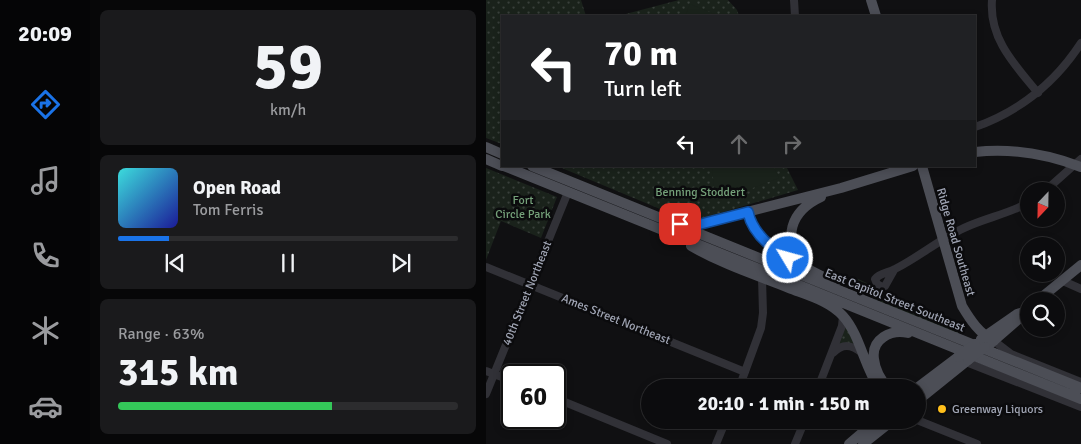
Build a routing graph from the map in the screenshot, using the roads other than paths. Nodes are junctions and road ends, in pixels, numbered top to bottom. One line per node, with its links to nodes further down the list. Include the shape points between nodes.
1 (794, 0): 4 (street)
2 (871, 0): 5 (main road)
3 (992, 0): 7 (street, via 993,21 1000,42)
4 (795, 15)
5 (876, 15)
6 (1081, 42): 7 (street, via 1057,75)
7 (1038, 92): 8 (street, via 1008,112)
8 (976, 127)
9 (486, 147): 11 (main road)
10 (976, 152): 13 (main road, via 1030,153)
11 (501, 154)
12 (486, 159): 14 (main road)
13 (1079, 164): 19 (street)
14 (501, 165)
15 (506, 167): 21 (main road)
16 (534, 167): 24 (main road, East Capitol Street Southeast)
17 (910, 167): 20 (main road)
18 (922, 167): 25 (main road, Ridge Road Southeast)
19 (1057, 182)
20 (841, 188): 23 (main road); 29 (main road, via 806,205 793,225 796,253)
21 (568, 192): 24 (main road); 34 (street, 40th Street Northeast)
22 (1020, 206): 25 (street)
23 (748, 212): 24 (main road, via 697,225); 29 (main road, via 754,226 773,248)
24 (661, 224): 30 (main road, via 704,254); 37 (main road, East Capitol Street Southeast); 41 (main road)
25 (943, 239): 28 (street); 40 (main road, Ridge Road Southeast, via 962,306)
26 (486, 267): 34 (street, Ames Street Northeast)
27 (1079, 268): 31 (main road)
28 (894, 270)
29 (819, 274): 37 (main road)
30 (762, 278): 39 (main road, via 829,305); 46 (street, via 761,328)
31 (1065, 279)
32 (1062, 282): 36 (main road)
33 (1065, 282): 35 (street)
34 (530, 285): 46 (street, Ames Street Northeast); 47 (street, 40th Street Northeast)
35 (1081, 289)
36 (1049, 292)
37 (888, 310): 55 (main road, East Capitol Street Southeast)
38 (1020, 313): 40 (main road)
39 (843, 316): 42 (main road); 43 (street)
40 (990, 339): 44 (main road, bridge); 53 (street, via 1011,354)
41 (953, 347): 52 (main road, via 905,332 886,335 874,350); 58 (main road)
42 (862, 352): 43 (street, via 842,346); 51 (main road)
43 (832, 354): 50 (street)
44 (964, 360): 54 (main road); 56 (main road); 60 (street)
45 (486, 371): 47 (street)
46 (745, 372): 49 (street)
47 (494, 374): 48 (street); 57 (street, 40th Street Northeast)
48 (501, 377)
49 (742, 379)
50 (822, 379)
51 (874, 379)
52 (882, 379)
53 (1081, 382)
54 (926, 383)
55 (1081, 388)
56 (926, 393)
57 (486, 394)
58 (1081, 399)
59 (566, 403): 66 (street)
60 (1081, 407)
61 (926, 424): 71 (street)
62 (722, 429): 67 (street)
63 (801, 429): 68 (street)
64 (866, 429): 69 (main road)
65 (882, 429): 70 (main road)
66 (667, 444)
67 (716, 444)
68 (795, 444)
69 (849, 444)
70 (863, 444)
71 (977, 444)

